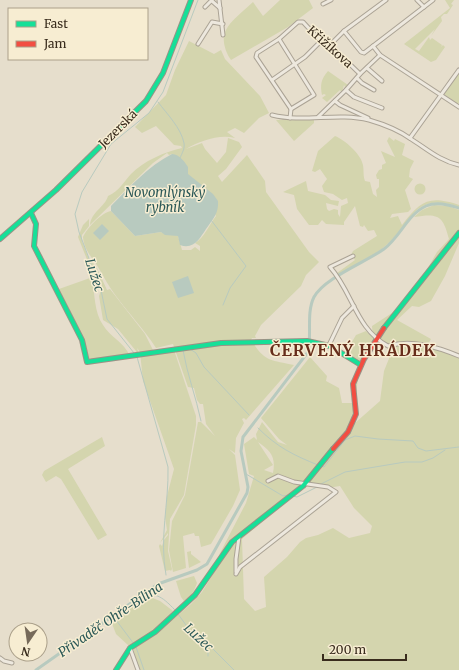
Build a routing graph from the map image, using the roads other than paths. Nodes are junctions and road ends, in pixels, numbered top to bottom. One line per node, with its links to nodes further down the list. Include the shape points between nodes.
1 (191, 0): 41 (street, Jezerská, via 163,73 146,101)
2 (212, 0): 9 (street); 11 (street)
3 (219, 0): 11 (street)
4 (331, 0): 8 (street)
5 (386, 0): 13 (street)
6 (417, 0): 10 (street)
7 (433, 0): 10 (street)
8 (323, 4)
9 (204, 7)
10 (424, 7): 19 (street)
11 (220, 8): 12 (street)
12 (223, 24): 14 (street); 17 (street, via 212,22)
13 (344, 31): 18 (street); 19 (street, via 363,53)
14 (223, 35)
15 (279, 39): 16 (street, Křižíkova, via 299,21); 21 (street); 26 (street, via 256,55)
16 (321, 41): 18 (street, Křižíkova); 21 (street, via 306,57)
17 (198, 44)
18 (330, 45): 24 (street, Křižíkova)
19 (373, 46): 20 (street)
20 (380, 55): 22 (street, Křižíkova); 30 (street)
21 (295, 64): 26 (street); 34 (street, via 314,95)
22 (367, 68): 24 (street, Křižíkova); 27 (street)
23 (459, 70): 30 (street)
24 (360, 74): 25 (street, Křižíkova)
25 (357, 78): 28 (street, Křižíkova); 29 (street)
26 (272, 80): 34 (street)
27 (382, 81)
28 (346, 90): 31 (street, Křižíkova); 33 (street, via 354,97)
29 (374, 90)
30 (441, 95): 32 (street); 39 (street)
31 (335, 101): 36 (street, Křižíkova); 38 (street)
32 (459, 107)
33 (382, 108)
34 (291, 109): 37 (street)
35 (272, 115): 37 (street)
36 (318, 117): 37 (street); 38 (street, via 337,116)
37 (290, 118)
38 (371, 120): 39 (street)
39 (410, 138): 40 (street, via 440,159)
40 (459, 165)
41 (31, 213): 43 (street, Jezerská); 47 (street, via 36,224 34,246 82,340 87,362 222,343 314,341)
42 (459, 233): 46 (street)
43 (0, 239)
44 (353, 256): 45 (street, via 330,267 340,279)
45 (354, 306): 46 (street, via 366,330); 47 (street, via 342,318)
46 (376, 340): 48 (street, via 388,346 428,344); 49 (street)
47 (329, 345): 49 (street)
48 (459, 356)
49 (361, 365): 51 (street, via 353,384 356,414 352,425)
50 (268, 481): 51 (street, via 278,476)
51 (305, 484): 52 (street); 52 (street, via 328,487 336,492 240,566 236,574)
52 (239, 537): 53 (street, via 232,542 195,595 155,632)
53 (133, 646): 54 (street); 55 (street)
54 (116, 670)
55 (138, 670)

